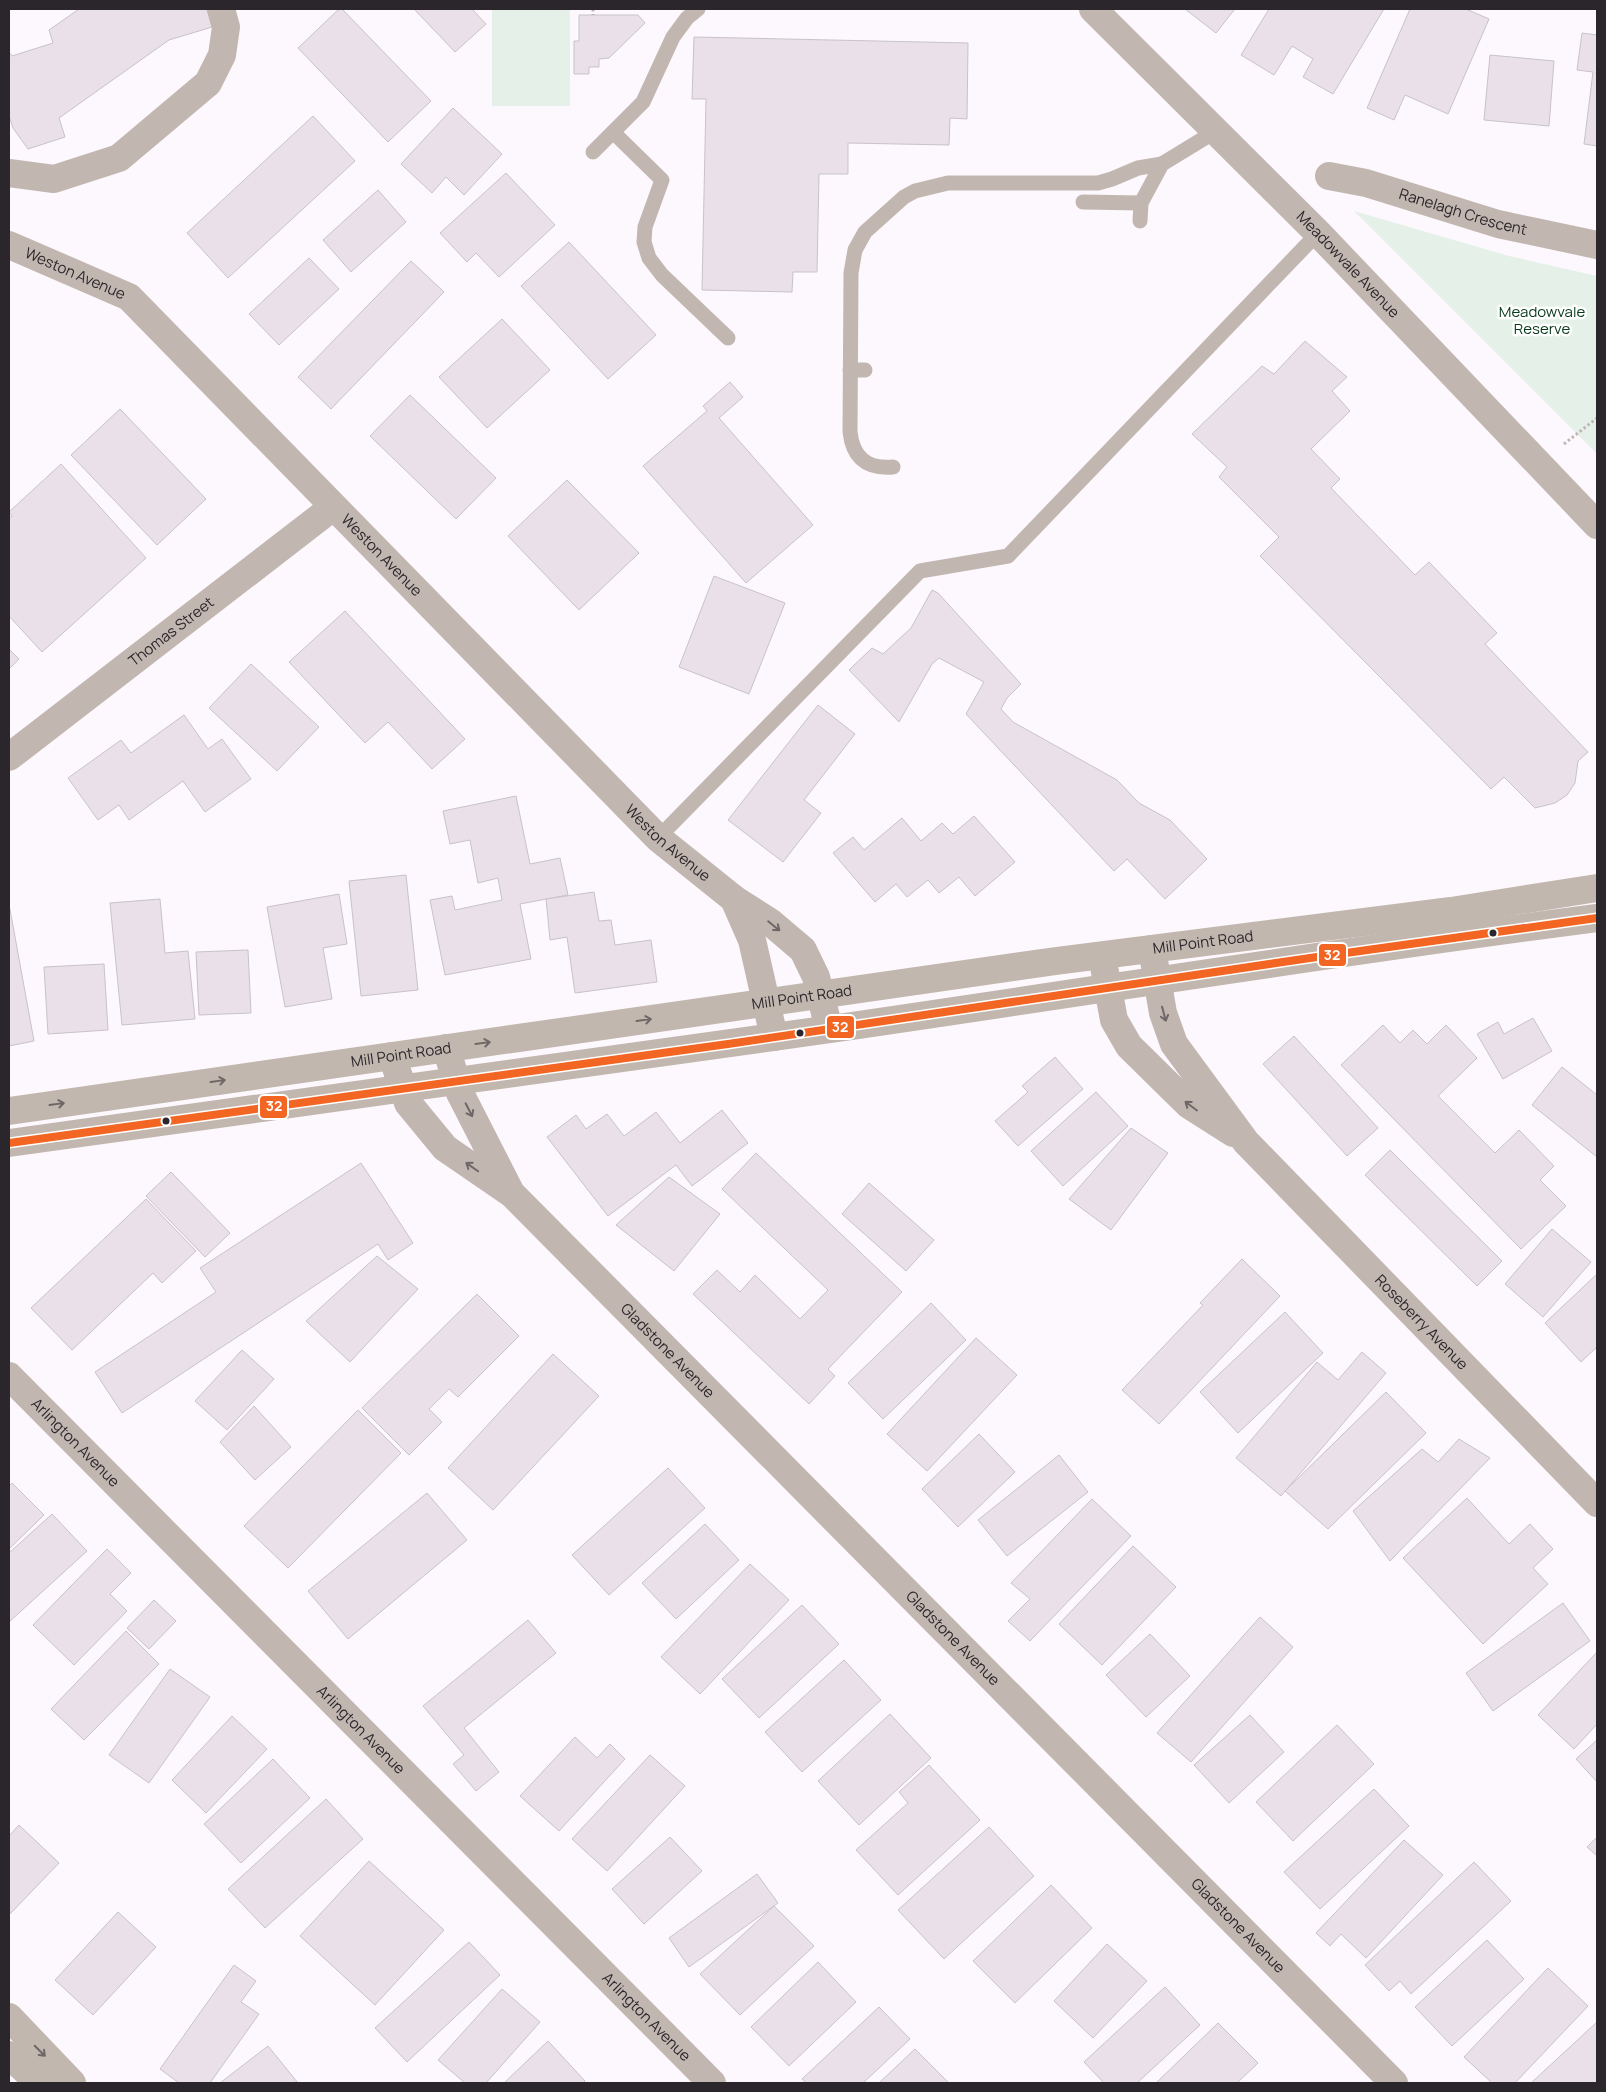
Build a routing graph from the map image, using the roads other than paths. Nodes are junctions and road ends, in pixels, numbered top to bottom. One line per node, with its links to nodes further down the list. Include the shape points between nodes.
1 (221, 9): 8 (street, via 226,27 222,55 208,83 119,158 54,179)
2 (698, 9): 5 (lane, via 673,37 643,102)
3 (1094, 9): 4 (street, Meadowvale Avenue)
4 (1216, 131): 7 (lane); 13 (street, Meadowvale Avenue)
5 (613, 132): 6 (lane); 16 (lane, via 662,180 645,227 644,242 649,258 662,275)
6 (594, 152)
7 (1162, 164): 11 (lane); 17 (lane, via 1138,168 1098,183 948,183 904,197 865,232 855,250 851,272 858,370 851,443 863,461)
8 (9, 174)
9 (1329, 176): 15 (street, Ranelagh Crescent, via 1366,183 1498,224)
10 (1082, 202): 11 (lane)
11 (1141, 203): 12 (lane)
12 (1140, 221)
13 (1318, 233): 19 (street, Meadowvale Avenue); 21 (lane, via 1008,556 920,571)
14 (9, 244): 18 (street, Weston Avenue, via 129,297)
15 (1597, 245)
16 (728, 338)
17 (893, 467)
18 (333, 507): 20 (street, Thomas Street); 21 (street, Weston Avenue)
19 (1597, 525)
20 (9, 757)
21 (658, 838): 23 (street, Weston Avenue)
22 (1597, 888): 25 (main road, Mill Point Road, via 1451,911)
23 (734, 899): 29 (street, Weston Avenue, one-way to 29, via 770,922 803,950); 30 (street, Weston Avenue, via 752,940)
24 (1597, 918): 27 (main road, Mill Point Road)
25 (1152, 949): 26 (main road, Mill Point Road); 27 (street, Roseberry Avenue)
26 (1102, 956): 28 (street, Roseberry Avenue); 29 (main road, Mill Point Road)
27 (1157, 980): 28 (main road, Mill Point Road); 38 (street, Roseberry Avenue, one-way to 38, via 1163,1013 1174,1044)
28 (1107, 987): 31 (main road, Mill Point Road); 38 (street, Roseberry Avenue, one-way to 28, via 1189,1105 1129,1046 1114,1020)
29 (822, 994): 30 (main road, Mill Point Road); 31 (street, Weston Avenue)
30 (767, 1003): 32 (street, Weston Avenue); 33 (main road, Mill Point Road, one-way to 30)
31 (829, 1029): 32 (main road, Mill Point Road)
32 (774, 1037): 35 (main road, Mill Point Road)
33 (446, 1048): 34 (main road, Mill Point Road); 35 (street, Gladstone Avenue)
34 (392, 1056): 36 (street, Gladstone Avenue); 37 (main road, Mill Point Road, one-way to 34)
35 (456, 1082): 36 (main road, Mill Point Road); 40 (street, Gladstone Avenue, one-way to 40)
36 (403, 1089): 39 (main road, Mill Point Road); 40 (street, Gladstone Avenue, one-way to 36, via 445,1148 408,1103)
37 (9, 1111)
38 (1246, 1142): 42 (street, Roseberry Avenue)
39 (9, 1143)
40 (512, 1194): 48 (street, Gladstone Avenue)
41 (9, 1376): 47 (street, Arlington Avenue)
42 (1597, 1503)
43 (9, 2017): 46 (main road, one-way to 46)
44 (9, 2055): 45 (main road)
45 (39, 2083)
46 (72, 2083)
47 (712, 2083)
48 (1394, 2083)

